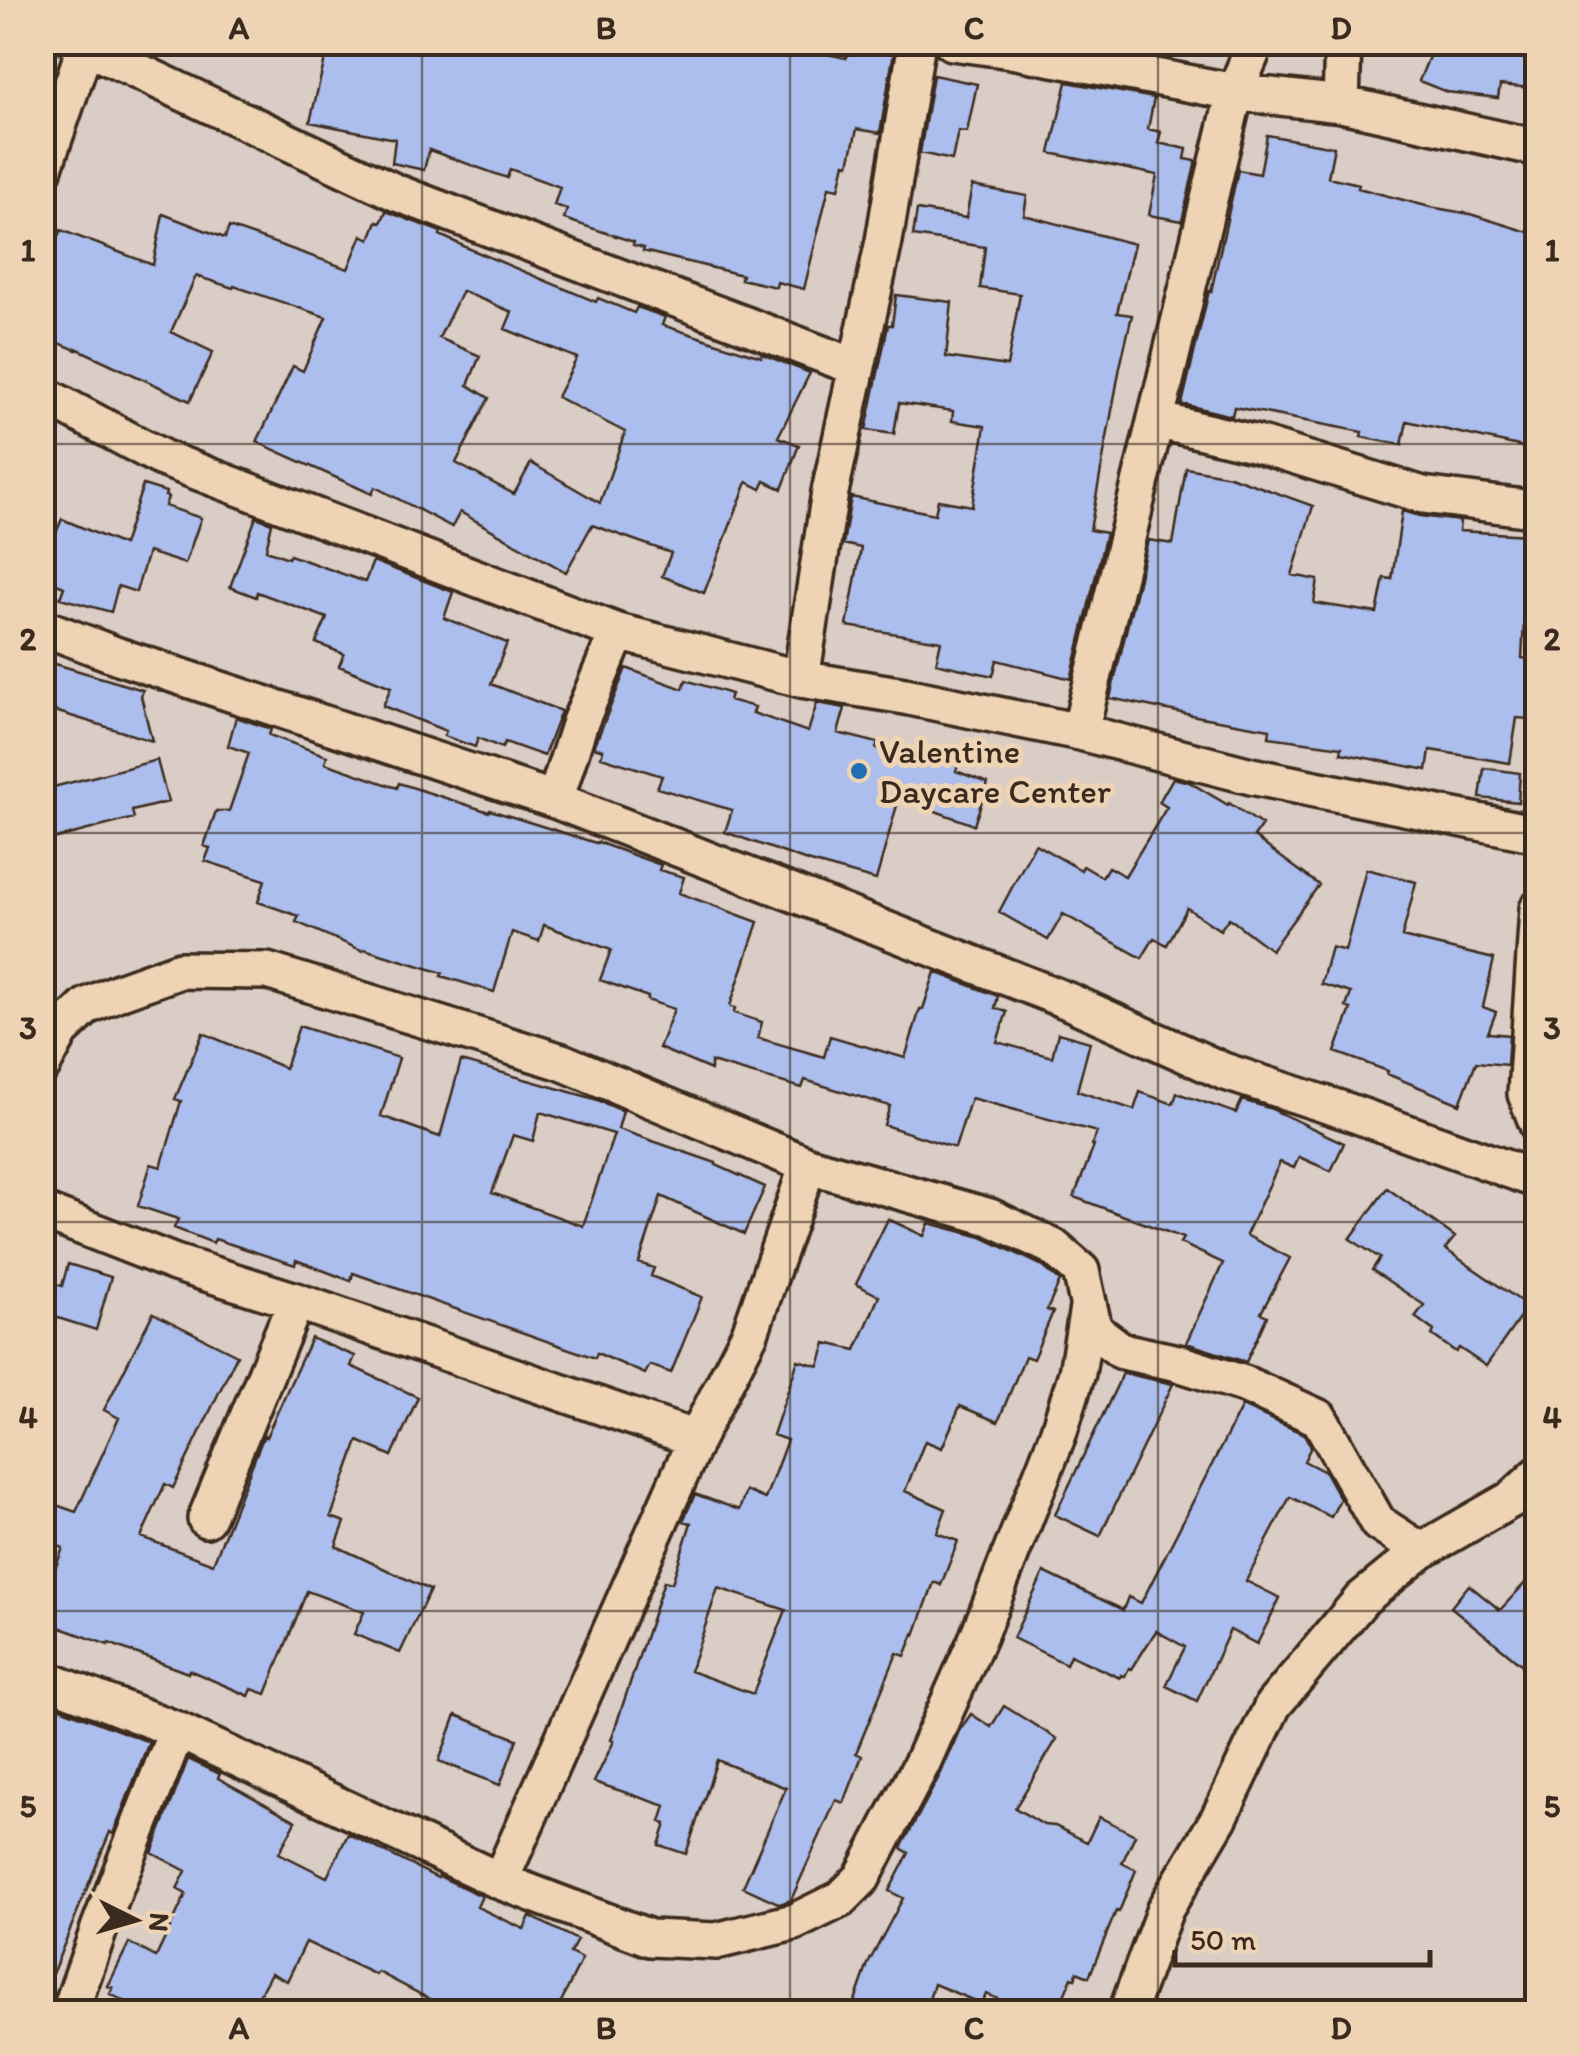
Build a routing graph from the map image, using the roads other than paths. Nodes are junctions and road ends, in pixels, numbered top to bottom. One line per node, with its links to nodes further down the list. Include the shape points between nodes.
1 (917, 42): 10 (street)
2 (952, 42): 6 (street)
3 (1256, 42): 6 (street)
4 (1344, 42): 7 (street)
5 (83, 44): 9 (street); 10 (street, via 397,194)
6 (1235, 92): 7 (street); 12 (street)
7 (1340, 104): 8 (street)
8 (1538, 148)
9 (42, 174)
10 (856, 366): 16 (street)
11 (42, 394): 15 (street, via 162,458)
12 (1156, 420): 13 (street, via 1424,495); 17 (street)
13 (1538, 512)
14 (42, 628): 18 (street)
15 (618, 632): 16 (street); 18 (street)
16 (801, 680): 17 (street)
17 (1080, 732): 19 (street, via 1251,776)
18 (555, 800): 24 (street, via 1068,1001 1223,1071)
19 (1538, 834)
20 (1538, 910): 22 (street, via 1526,1094)
21 (42, 1066): 23 (street, via 87,1006 121,991 180,970 267,972 562,1062)
22 (1538, 1125)
23 (808, 1166): 27 (street, via 990,1216 1054,1246 1082,1271); 28 (street, via 750,1332)
24 (1538, 1180)
25 (42, 1212): 26 (street)
26 (296, 1301): 28 (street); 30 (street)
27 (1088, 1308): 31 (street, via 1094,1330 1122,1351 1244,1384 1320,1418 1378,1523); 34 (street, via 1068,1405 978,1637 862,1878 841,1898 794,1922 716,1940 650,1938)
28 (696, 1439): 34 (street)
29 (1538, 1475): 31 (street, via 1512,1499)
30 (206, 1518)
31 (1422, 1551): 36 (street, via 1362,1598 1273,1705 1219,1818 1165,1909)
32 (42, 1678): 33 (street)
33 (177, 1730): 34 (street); 35 (street)
34 (500, 1881)
35 (70, 2012)
36 (1126, 2012)

